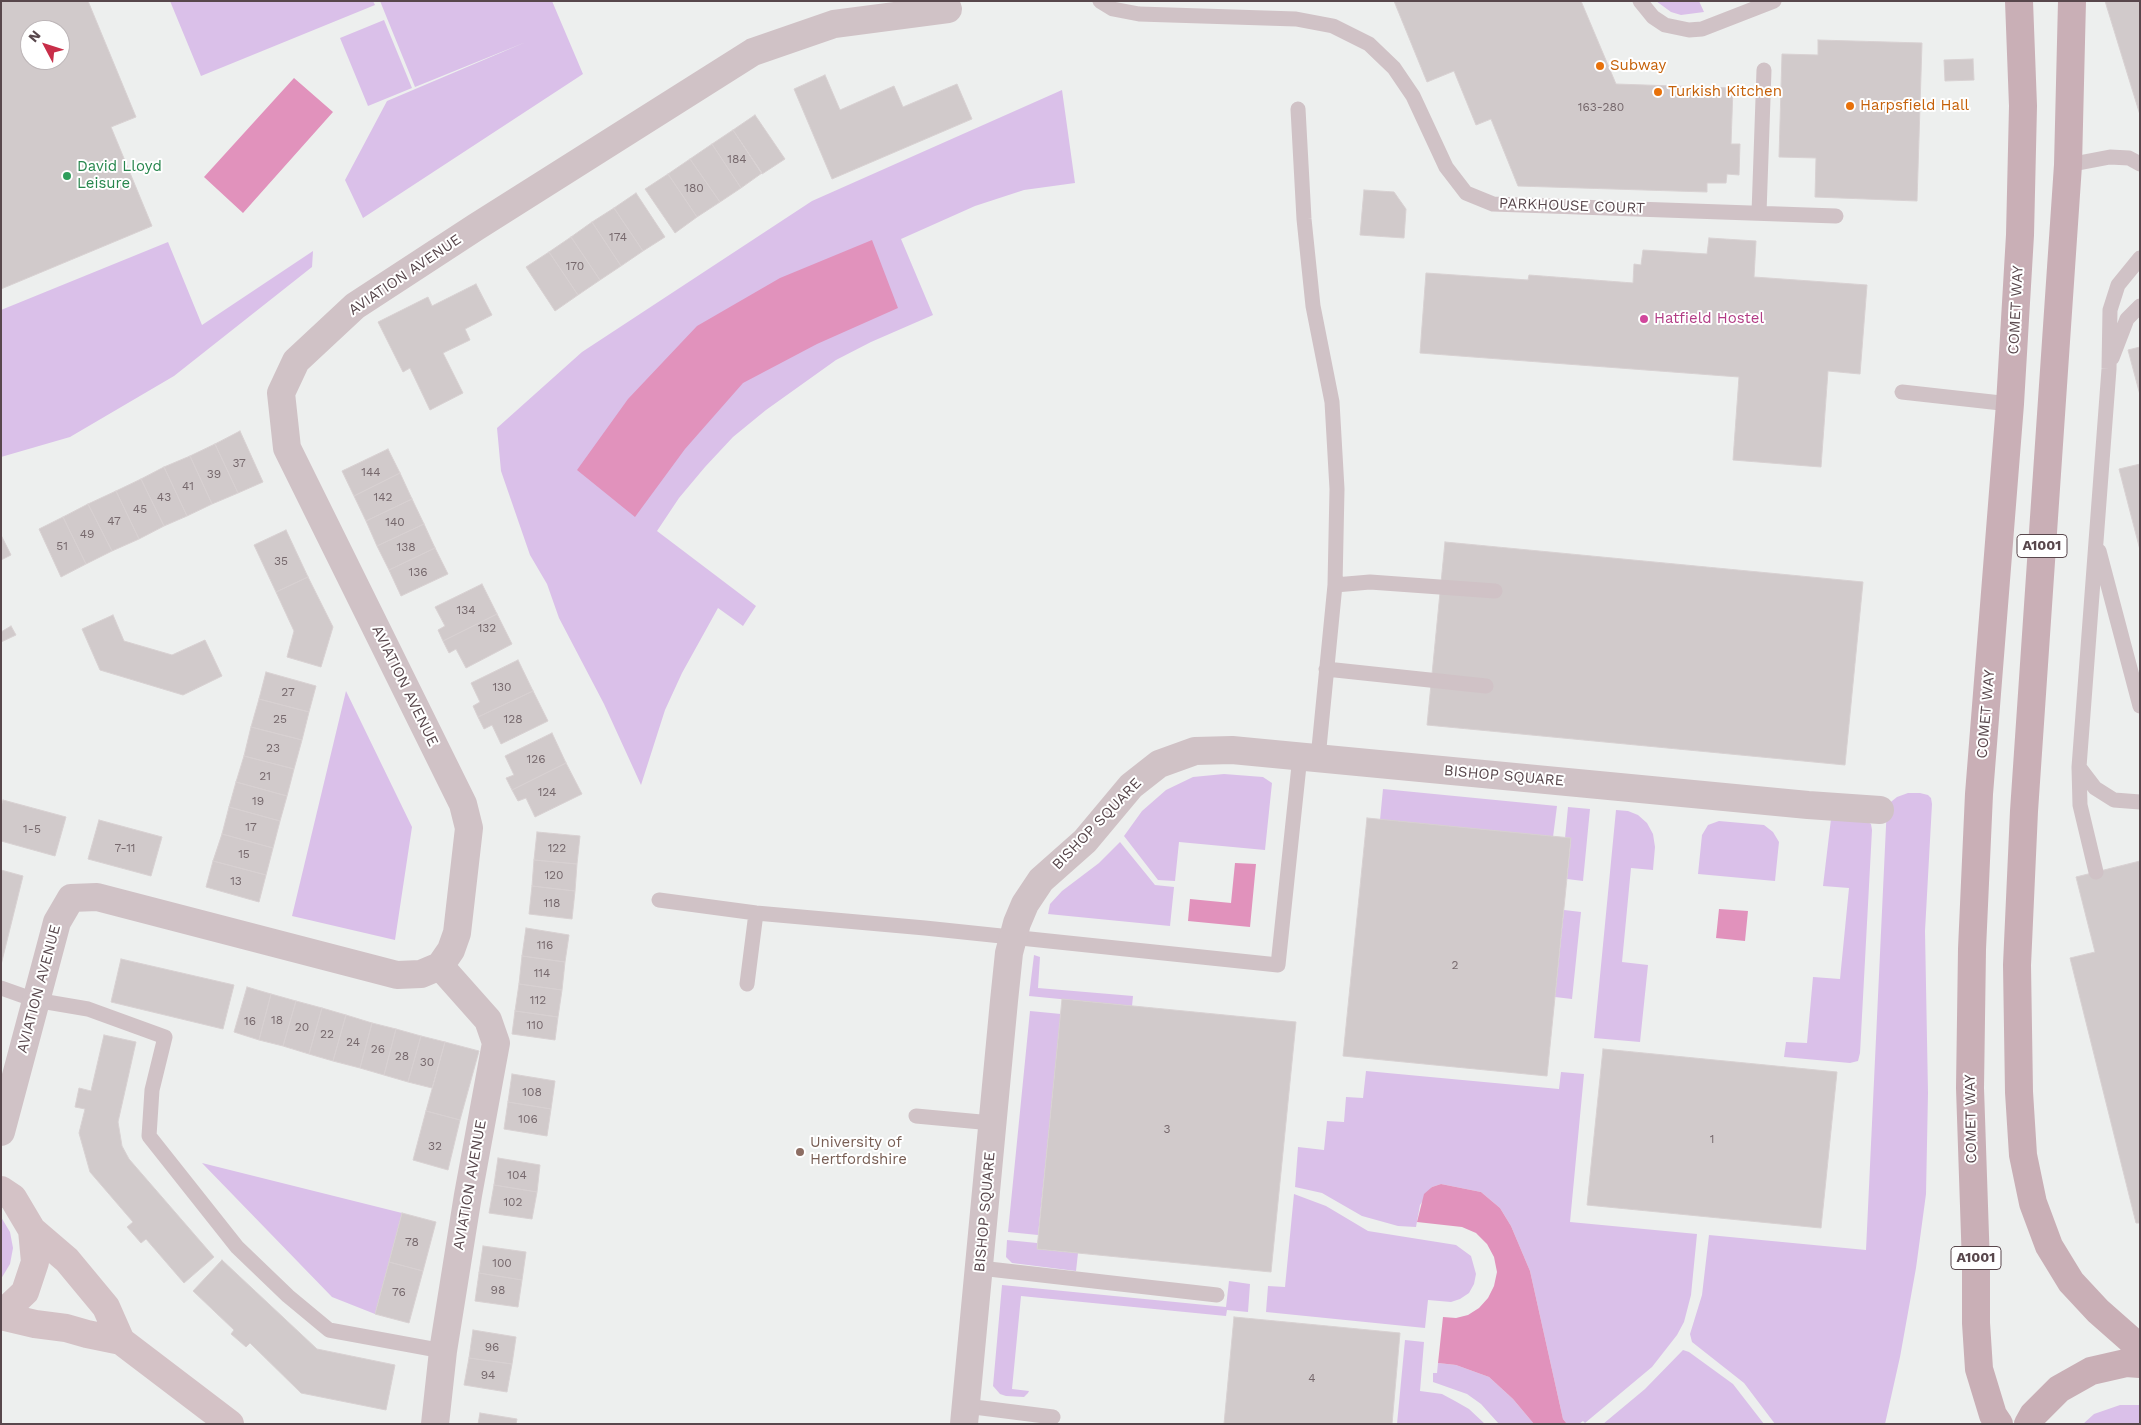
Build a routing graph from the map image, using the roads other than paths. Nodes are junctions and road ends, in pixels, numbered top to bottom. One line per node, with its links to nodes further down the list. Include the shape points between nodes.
1 (1100, 1): 11 (lane, PARKHOUSE COURT, via 1113,9 1139,14 1296,19 1333,26 1369,44 1394,68 1413,96 1446,167 1466,193 1493,204)
2 (1640, 1): 3 (lane, via 1653,17 1665,25 1702,30)
3 (1774, 1)
4 (2020, 1): 17 (main road, COMET WAY / A1001, via 2020,225)
5 (2072, 1): 10 (main road, A1001)
6 (948, 9): 32 (street, AVIATION AVENUE, via 834,24 754,52 476,226 355,306 296,361 281,393 287,448 463,804 469,828 457,932 451,950)
7 (1764, 70): 11 (lane)
8 (1298, 109): 19 (lane, via 1313,306 1332,402 1337,489)
9 (2140, 164): 10 (lane, via 2128,158 2110,157)
10 (2068, 165): 45 (main road, A1001, via 2024,811 2017,965 2019,1100 2023,1155 2031,1194 2049,1246 2071,1282)
11 (1759, 213): 12 (lane, PARKHOUSE COURT)
12 (1836, 216)
13 (2140, 258): 15 (lane, via 2118,284 2110,310)
14 (2140, 306): 15 (lane, via 2127,319)
15 (2109, 368): 18 (lane)
16 (1902, 392): 17 (lane)
17 (2010, 404): 52 (main road, COMET WAY / A1001, via 1979,794 1970,1088 1979,1369 1993,1415)
18 (2097, 540): 23 (lane); 25 (lane)
19 (1335, 585): 20 (lane, via 1370,582); 21 (lane)
20 (1495, 591)
21 (1326, 669): 22 (lane); 24 (lane)
22 (1486, 686)
23 (2140, 706)
24 (1309, 757): 27 (street, BISHOP SQUARE); 31 (street, BISHOP SQUARE, via 1232,750 1195,751 1159,764 1131,786 1085,841 1042,880 1025,904); 31 (lane, via 1278,965)
25 (2079, 767): 26 (lane, via 2095,788 2114,800); 28 (lane, via 2080,804)
26 (2140, 802)
27 (1880, 810)
28 (2096, 872)
29 (659, 900): 30 (lane)
30 (756, 914): 31 (lane); 33 (lane)
31 (1012, 938): 37 (street, BISHOP SQUARE)
32 (440, 966): 35 (street, AVIATION AVENUE, via 422,974 397,975 97,897 71,898 57,922); 46 (street, AVIATION AVENUE, via 488,1020 496,1043)
33 (747, 984)
34 (1, 988): 35 (lane)
35 (36, 1000): 38 (street, AVIATION AVENUE); 46 (lane, via 88,1009 165,1037 152,1090 149,1136 237,1246 288,1296 329,1330)
36 (916, 1116): 37 (lane)
37 (992, 1123): 41 (street, BISHOP SQUARE)
38 (1, 1132)
39 (1, 1190): 40 (street, via 13,1198)
40 (32, 1230): 43 (street, via 35,1262 25,1292); 44 (street, via 67,1260 106,1307)
41 (980, 1268): 42 (lane); 48 (street, BISHOP SQUARE)
42 (1217, 1295)
43 (1, 1315): 44 (street)
44 (121, 1341): 50 (street)
45 (2140, 1348)
46 (443, 1352): 51 (street, AVIATION AVENUE)
47 (2140, 1364): 53 (main road, via 2126,1363 2091,1371 2059,1389)
48 (965, 1415): 49 (lane)
49 (1053, 1417)
50 (230, 1424)
51 (435, 1424)
52 (1999, 1424)
53 (2028, 1424)

